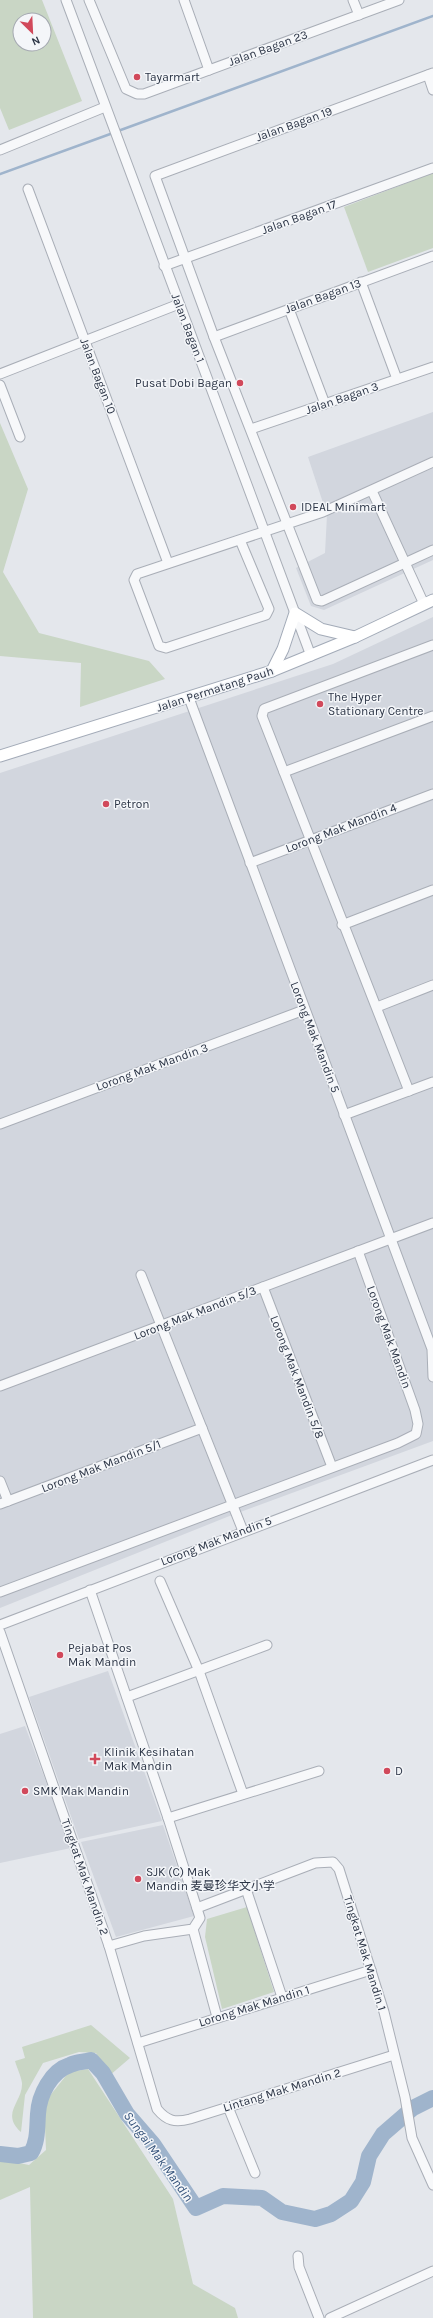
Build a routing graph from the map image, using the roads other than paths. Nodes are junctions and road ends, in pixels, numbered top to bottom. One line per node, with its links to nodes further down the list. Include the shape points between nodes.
1 (66, 0): 10 (street, Jalan Bagan 1)
2 (89, 0): 7 (street, Jalan Bagan 23, via 126,89 144,94)
3 (184, 0): 7 (street)
4 (353, 0): 6 (street)
5 (399, 0): 6 (street, Jalan Bagan 23)
6 (359, 15): 7 (street, Jalan Bagan 23)
7 (209, 70)
8 (430, 74): 9 (street); 13 (street, Jalan Bagan 19)
9 (433, 90)
10 (107, 112): 11 (street); 17 (street, Jalan Bagan 1)
11 (0, 150)
12 (433, 168): 16 (street, Jalan Bagan 17)
13 (155, 176): 16 (street, Jalan Bagan 1)
14 (28, 189): 22 (street, Jalan Bagan 10)
15 (433, 256): 18 (street, Jalan Bagan 13)
16 (185, 258): 17 (street, Jalan Bagan 17); 21 (street, Jalan Bagan 1)
17 (164, 266): 19 (street, Jalan Bagan 1)
18 (361, 282): 20 (street, Jalan Bagan 13); 25 (street)
19 (179, 304): 22 (street); 33 (street, Jalan Bagan 1)
20 (289, 309): 21 (street, Jalan Bagan 13); 27 (street)
21 (214, 336): 28 (street, Jalan Bagan 1)
22 (85, 340): 24 (street); 36 (street, Jalan Bagan 10)
23 (433, 367): 25 (street, Jalan Bagan 3)
24 (0, 374)
25 (398, 379): 27 (street, Jalan Bagan 3)
26 (0, 385): 29 (street)
27 (325, 404): 28 (street, Jalan Bagan 3)
28 (251, 429): 32 (street, Jalan Bagan 1)
29 (20, 437)
30 (433, 462): 31 (street)
31 (372, 491): 32 (street); 37 (street, Jalan Permatang Pauh)
32 (288, 525): 33 (street); 37 (street, Jalan Bagan 1, via 317,600 322,601)
33 (264, 532): 34 (street); 39 (street, Jalan Bagan 1)
34 (240, 540): 36 (street); 36 (street, via 268,609 266,615 166,648 160,646 134,580 137,574)
35 (433, 550): 37 (street)
36 (168, 563)
37 (406, 563): 38 (street, Jalan Permatang Pauh)
38 (429, 602): 40 (main road, Jalan Permatang Pauh)
39 (294, 613): 40 (main road, via 321,628); 42 (street, Jalan Bagan 1); 43 (main road, via 283,649)
40 (355, 637): 42 (main road, Jalan Permatang Pauh)
41 (433, 645): 47 (street, via 264,709 262,716)
42 (311, 656): 43 (main road, Jalan Permatang Pauh)
43 (272, 671): 44 (main road, Jalan Permatang Pauh)
44 (189, 698): 46 (main road, Jalan Permatang Pauh); 50 (street, Lorong Mak Mandin 5)
45 (433, 716): 47 (street)
46 (0, 756)
47 (284, 772): 49 (street)
48 (433, 794): 49 (street, Lorong Mak Mandin 4)
49 (310, 840): 50 (street, Lorong Mak Mandin 4); 52 (street)
50 (250, 863): 55 (street, Lorong Mak Mandin 5)
51 (433, 890): 52 (street)
52 (342, 925): 54 (street)
53 (433, 985): 54 (street)
54 (377, 1007): 57 (street)
55 (304, 1010): 58 (street, Lorong Mak Mandin 5); 59 (street, Lorong Mak Mandin 3)
56 (433, 1082): 57 (street)
57 (409, 1091): 58 (street)
58 (344, 1115): 61 (street, Lorong Mak Mandin 5)
59 (0, 1124)
60 (433, 1223): 61 (street)
61 (390, 1238): 62 (street, Lorong Mak Mandin 5/3); 66 (street, Lorong Mak Mandin 5)
62 (358, 1251): 64 (street, Lorong Mak Mandin 5/3); 73 (street, Lorong Mak Mandin, via 418,1424 416,1434 408,1439)
63 (142, 1275): 65 (street)
64 (263, 1287): 65 (street, Lorong Mak Mandin 5/3); 73 (street, Lorong Mak Mandin 5/8)
65 (162, 1326): 68 (street, Lorong Mak Mandin 5/3); 69 (street)
66 (433, 1350): 67 (street, Lorong Mak Mandin 5)
67 (433, 1377)
68 (0, 1386)
69 (202, 1428): 75 (street, Lorong Mak Mandin 5/1); 76 (street)
70 (433, 1458): 72 (street)
71 (433, 1463): 72 (street)
72 (416, 1466): 77 (street, Lorong Mak Mandin 5)
73 (332, 1467): 76 (street)
74 (0, 1481): 75 (street)
75 (4, 1503)
76 (234, 1506): 77 (street); 80 (street)
77 (243, 1531): 79 (street, Lorong Mak Mandin 5)
78 (160, 1581): 84 (street)
79 (90, 1590): 81 (street, Lorong Mak Mandin 5); 85 (street)
80 (0, 1592)
81 (0, 1625)
82 (0, 1632): 92 (street, Tingkat Mak Mandin 2)
83 (267, 1645): 84 (street)
84 (199, 1671): 85 (street); 87 (street)
85 (127, 1697): 88 (street)
86 (319, 1771): 87 (street)
87 (243, 1794): 88 (street)
88 (168, 1818): 90 (street)
89 (246, 1889): 90 (street, Tingkat Mak Mandin 1); 93 (street, Tingkat Mak Mandin 1, via 315,1863 333,1862 339,1869); 94 (street)
90 (197, 1908): 91 (street, via 200,1918)
91 (193, 1928): 92 (street, via 144,1936); 95 (street)
92 (109, 1946): 96 (street, Tingkat Mak Mandin 2)
93 (371, 1970): 94 (street, Lorong Mak Mandin 1); 97 (street, Tingkat Mak Mandin 1)
94 (282, 1997): 95 (street, Lorong Mak Mandin 1)
95 (217, 2017): 96 (street, Lorong Mak Mandin 1)
96 (138, 2042): 99 (street, Tingkat Mak Mandin 2, via 158,2109)
97 (394, 2055): 98 (street, Lintang Mak Mandin 2); 101 (street, Tingkat Mak Mandin 1, via 412,2138)
98 (228, 2107): 99 (street, Lintang Mak Mandin 2, via 180,2122); 100 (street)
99 (170, 2120)
100 (255, 2172)
101 (433, 2185)
102 (298, 2256): 104 (street, via 299,2267)
103 (433, 2271): 105 (street)
104 (319, 2318)
105 (330, 2318)

